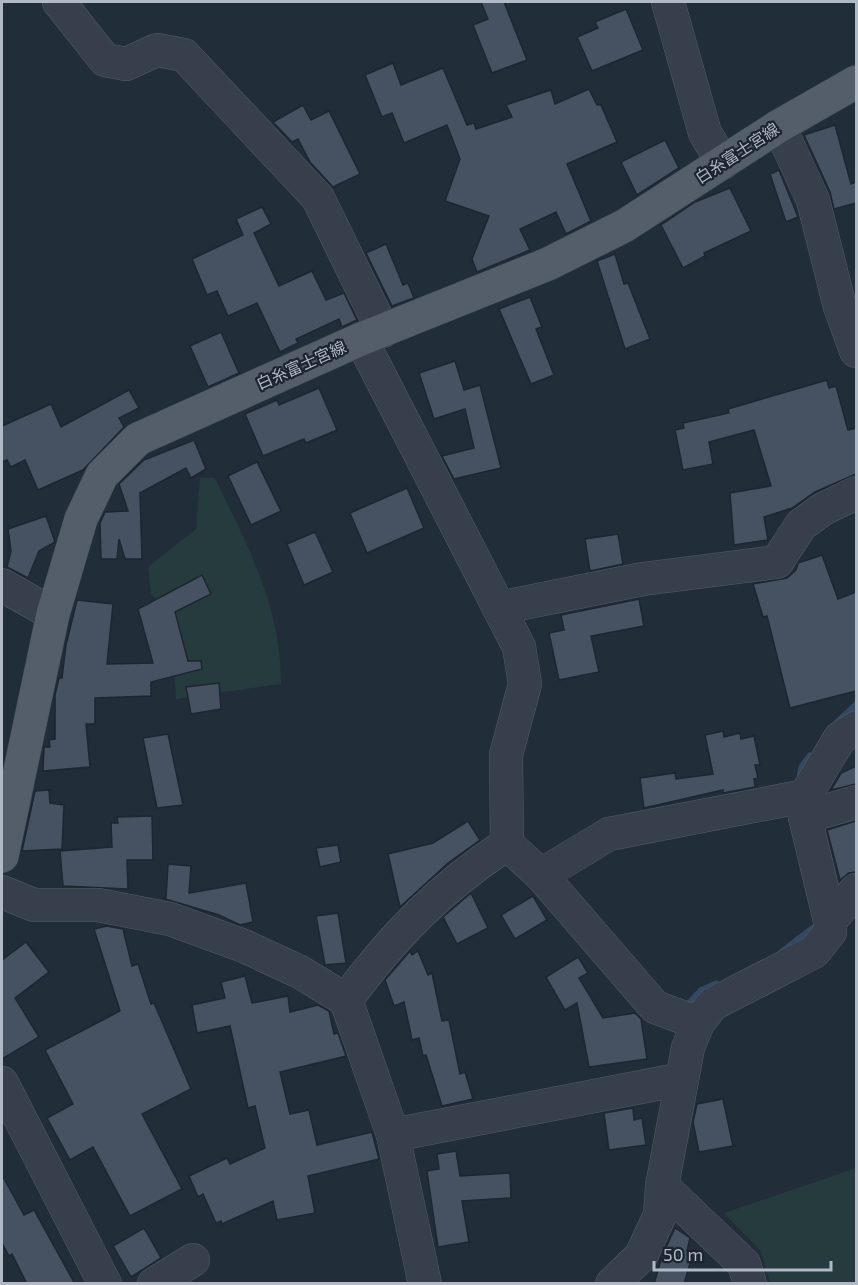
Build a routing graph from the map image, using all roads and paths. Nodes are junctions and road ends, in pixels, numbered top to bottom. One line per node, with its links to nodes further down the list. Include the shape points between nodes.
1 (58, 2): 6 (street, via 105,60 126,64 157,50 184,55 318,198)
2 (668, 2): 5 (street, via 705,133)
3 (856, 82): 4 (main road, 白糸富士宮線)
4 (779, 126): 5 (main road, 白糸富士宮線); 7 (street, via 813,200 840,307)
5 (723, 163): 6 (main road, 白糸富士宮線, via 624,226 548,264)
6 (372, 335): 10 (street); 11 (main road, 白糸富士宮線, via 138,439 102,475 81,519)
7 (856, 351)
8 (856, 493): 10 (street, via 801,525 777,562 643,579)
9 (2, 585): 11 (street)
10 (500, 608): 15 (street, via 519,647 525,684 506,755)
11 (53, 614): 16 (main road, 白糸富士宮線)
12 (856, 728): 14 (street, via 840,738)
13 (856, 802): 14 (street)
14 (805, 807): 17 (street, via 609,834); 20 (street)
15 (507, 844): 17 (street); 21 (street, via 448,885 377,958)
16 (2, 856)
17 (541, 875): 22 (street, via 655,1007)
18 (856, 890): 20 (street)
19 (2, 892): 21 (street, via 34,905 98,905 170,919 244,946 300,972)
20 (830, 921): 22 (street, via 830,933 814,952 713,1004)
21 (346, 1000): 25 (street)
22 (698, 1023): 23 (street)
23 (670, 1081): 25 (street); 26 (street)
24 (2, 1083): 28 (street)
25 (393, 1135): 30 (street)
26 (662, 1186): 31 (street, via 660,1215 641,1256); 32 (street, via 744,1264)
27 (193, 1260): 29 (street)
28 (105, 1284)
29 (154, 1284)
30 (425, 1284)
31 (612, 1284)
32 (750, 1284)

